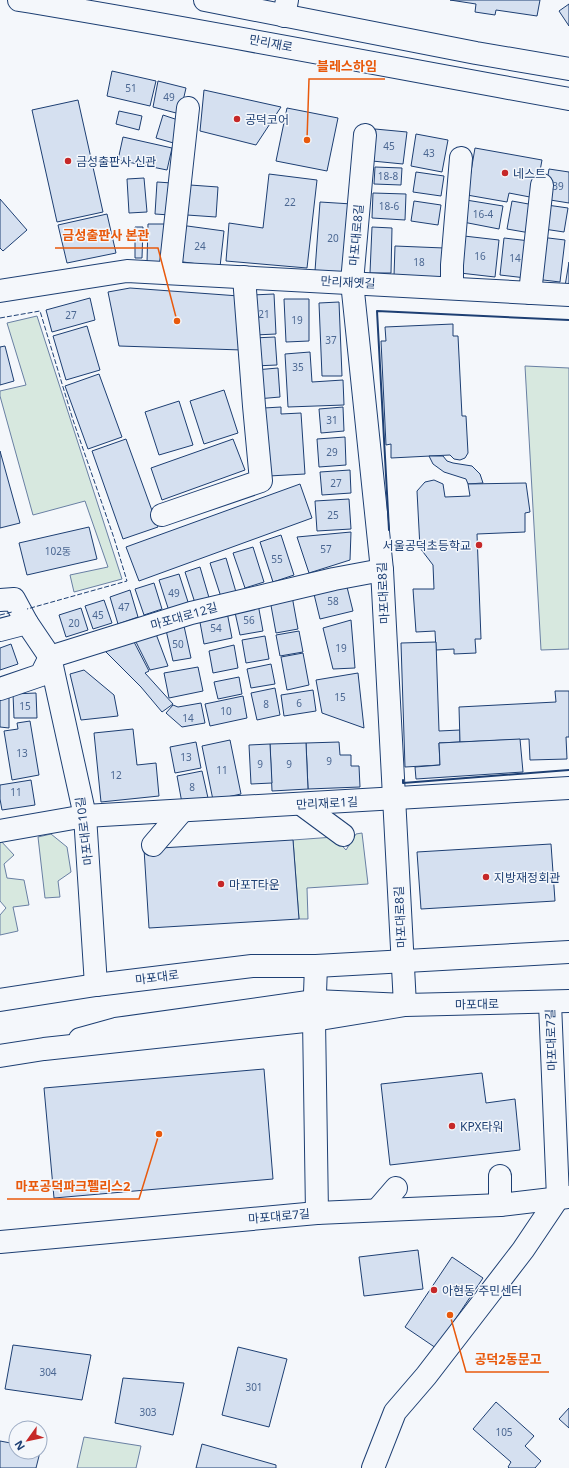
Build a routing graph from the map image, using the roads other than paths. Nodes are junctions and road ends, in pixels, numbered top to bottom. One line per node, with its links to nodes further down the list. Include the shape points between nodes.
1 (19, 0): 5 (street, 만리재로)
2 (199, 0): 5 (street, via 212,7 211,19)
3 (205, 0): 4 (street)
4 (286, 8): 6 (street, via 476,53)
5 (187, 28): 7 (street, 만리재로)
6 (569, 69)
7 (569, 99)
8 (188, 108): 12 (street)
9 (364, 135): 14 (street, 마포대로8길)
10 (461, 158): 15 (street)
11 (542, 185): 17 (street)
12 (170, 273): 13 (street, 만리재옛길); 16 (street, 만리재옛길, via 126,271)
13 (244, 277): 14 (street, 만리재옛길); 19 (street, via 261,481)
14 (352, 282): 15 (street, 만리재옛길); 20 (street, 마포대로8길)
15 (452, 288): 17 (street, 만리재옛길)
16 (0, 291)
17 (530, 293): 18 (street, 만리재옛길)
18 (569, 295)
19 (162, 515)
20 (382, 570): 24 (street, 마포대로12길, via 191,612); 27 (street, 마포대로8길)
21 (0, 600): 22 (street, via 14,598)
22 (27, 623): 23 (street); 24 (street)
23 (0, 630)
24 (50, 657): 25 (street, via 41,675); 30 (street, 마포대로10길)
25 (0, 689)
26 (569, 788): 27 (street, 만리재로1길)
27 (394, 799): 28 (street, 만리재로1길); 35 (street, 마포대로8길)
28 (301, 804): 29 (street, 만리재로1길); 32 (street)
29 (182, 811): 30 (street, 만리재로1길); 33 (street)
30 (85, 816): 31 (street, 만리재로1길); 37 (street, 마포대로10길)
31 (0, 831)
32 (343, 836)
33 (154, 845)
34 (569, 952): 35 (street, 마포대로)
35 (402, 960): 36 (street, 마포대로); 40 (street, 마포대로8길)
36 (316, 966): 37 (street, 마포대로, via 252,966); 41 (street)
37 (96, 985): 38 (street, 마포대로)
38 (0, 1000)
39 (559, 1002): 40 (street, 마포대로); 45 (street, 마포대로7길)
40 (404, 1005): 41 (street, 마포대로)
41 (315, 1011): 42 (street, 마포대로); 48 (street)
42 (0, 1056)
43 (500, 1176): 46 (street)
44 (396, 1188): 47 (street)
45 (564, 1198): 46 (street, 마포대로7길); 50 (street, via 426,1376 395,1412)
46 (500, 1205): 47 (street, 마포대로7길)
47 (377, 1210): 48 (street, 마포대로7길)
48 (317, 1213): 49 (street, 마포대로7길)
49 (0, 1242)
50 (373, 1468)

